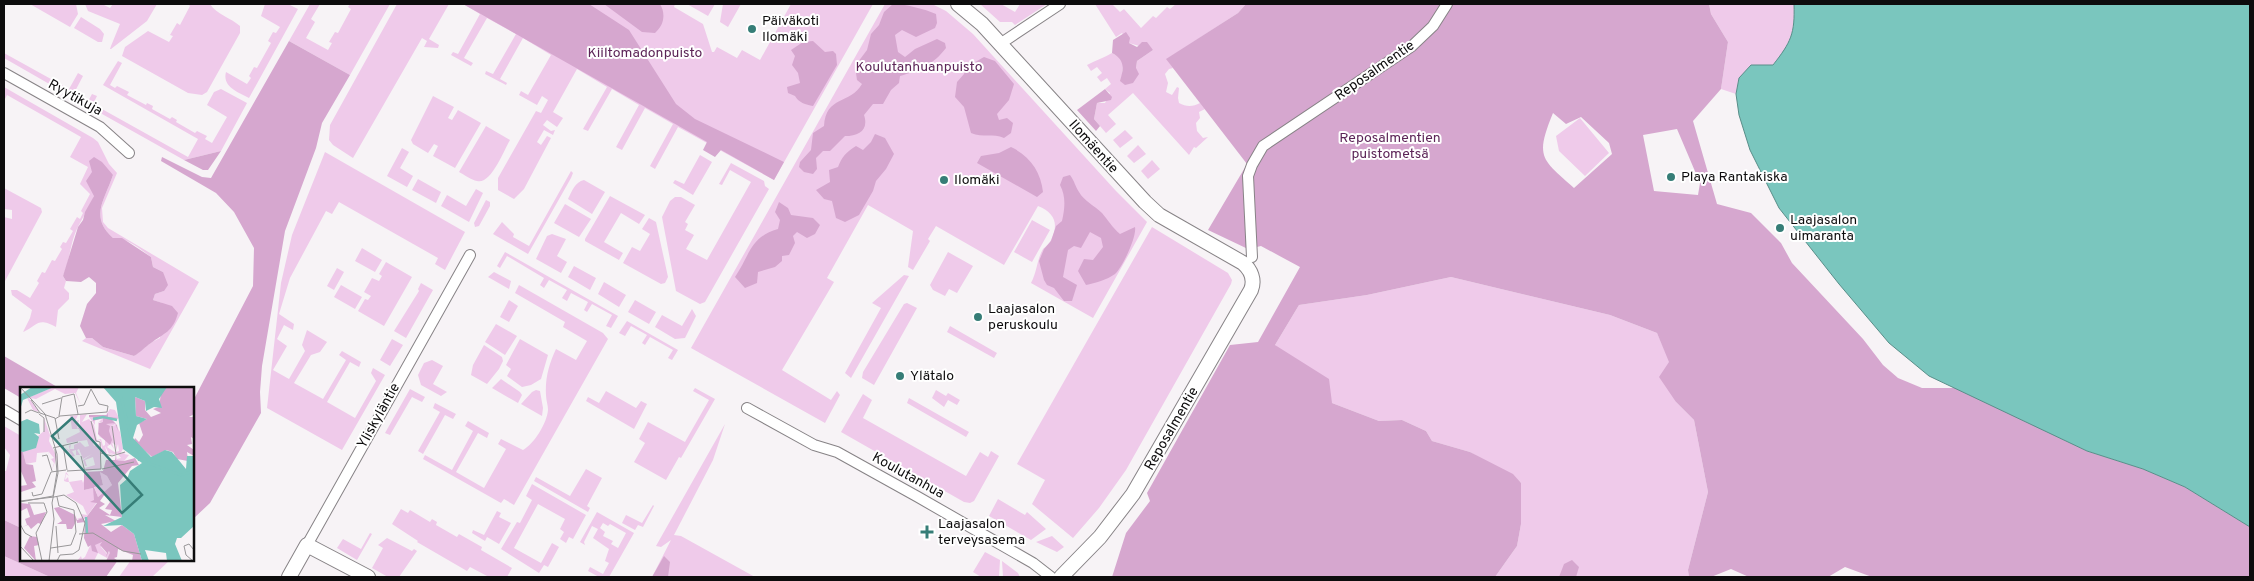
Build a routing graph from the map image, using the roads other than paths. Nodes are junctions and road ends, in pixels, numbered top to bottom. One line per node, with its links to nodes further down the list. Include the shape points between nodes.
1 (958, 4): 4 (street, Ilomäentie)
2 (1060, 4): 4 (street)
3 (1446, 4): 8 (street, Reposalmentie, via 1433,26 1412,46 1263,146 1248,176)
4 (1000, 44): 8 (street, Ilomäentie, via 1145,202 1159,214)
5 (4, 73): 6 (street, Ryytikuja, via 100,127)
6 (129, 152)
7 (470, 255): 12 (street, Yliskyläntie)
8 (1250, 262): 16 (street, Reposalmentie, via 1252,290 1147,472 1112,524)
9 (747, 408): 15 (street, Koulutanhua, via 918,496 1033,563)
10 (4, 410): 11 (street)
11 (20, 419)
12 (307, 545): 13 (street, Yliskyläntie); 14 (street)
13 (289, 577)
14 (368, 577)
15 (1051, 577)
16 (1061, 577)

